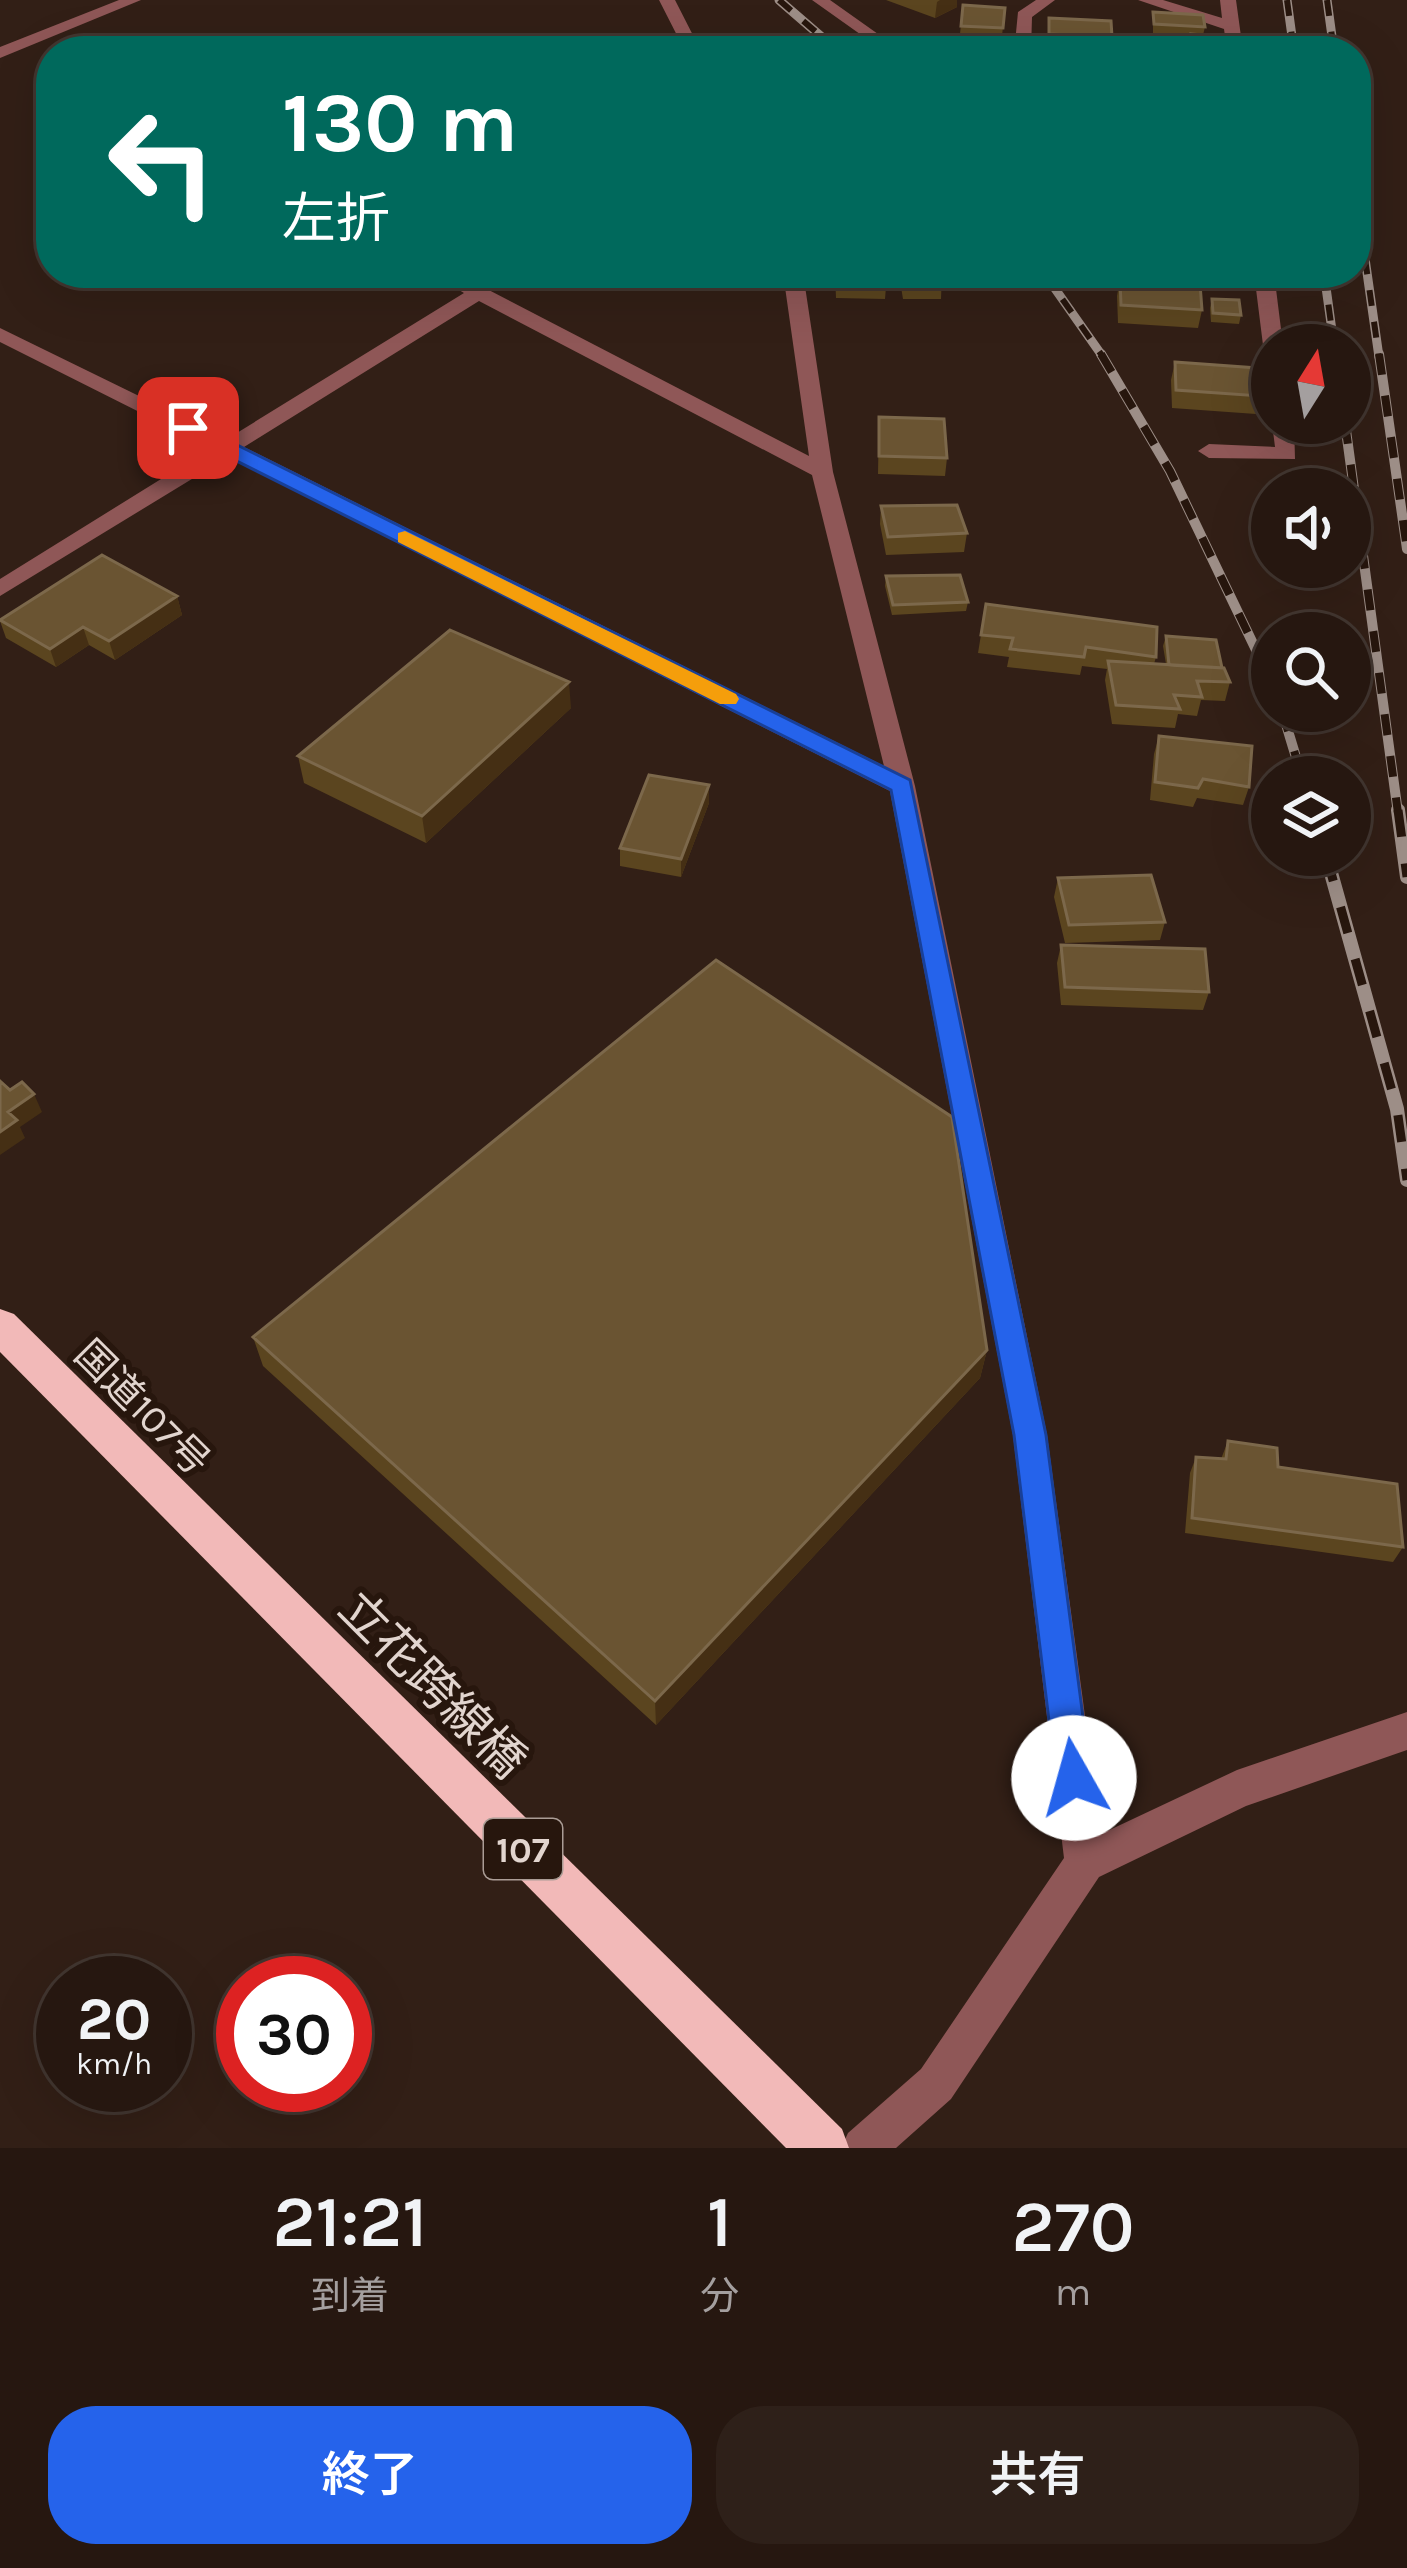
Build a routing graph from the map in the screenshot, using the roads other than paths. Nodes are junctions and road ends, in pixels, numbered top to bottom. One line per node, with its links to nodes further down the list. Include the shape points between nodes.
1 (133, 0): 9 (street)
2 (667, 0): 10 (street)
3 (820, 0): 11 (street)
4 (1047, 0): 12 (street, via 1024,15)
5 (1146, 0): 7 (street)
6 (1228, 0): 7 (street)
7 (1232, 26): 13 (street)
8 (0, 36): 15 (street)
9 (57, 36)
10 (685, 36)
11 (870, 36)
12 (1023, 36)
13 (1233, 36)
14 (36, 46): 15 (street)
15 (27, 50): 16 (street)
16 (0, 53)
17 (468, 288): 20 (street)
18 (795, 288): 26 (street)
19 (1266, 288): 21 (street)
20 (477, 293): 24 (street); 26 (street)
21 (1270, 324)
22 (0, 334): 24 (street)
23 (1286, 444): 25 (street, via 1287,454)
24 (226, 447): 27 (street); 28 (street)
25 (1209, 451)
26 (823, 472): 28 (street)
27 (0, 589)
28 (902, 786): 32 (street, via 1030,1435)
29 (0, 1326): 30 (highway, 国道107号 / 107)
30 (222, 1550): 33 (highway, 立花跨線橋 / 107)
31 (1407, 1732): 32 (street, via 1237,1790)
32 (1084, 1863): 34 (street, via 936,2084)
33 (823, 2148)
34 (862, 2148)

